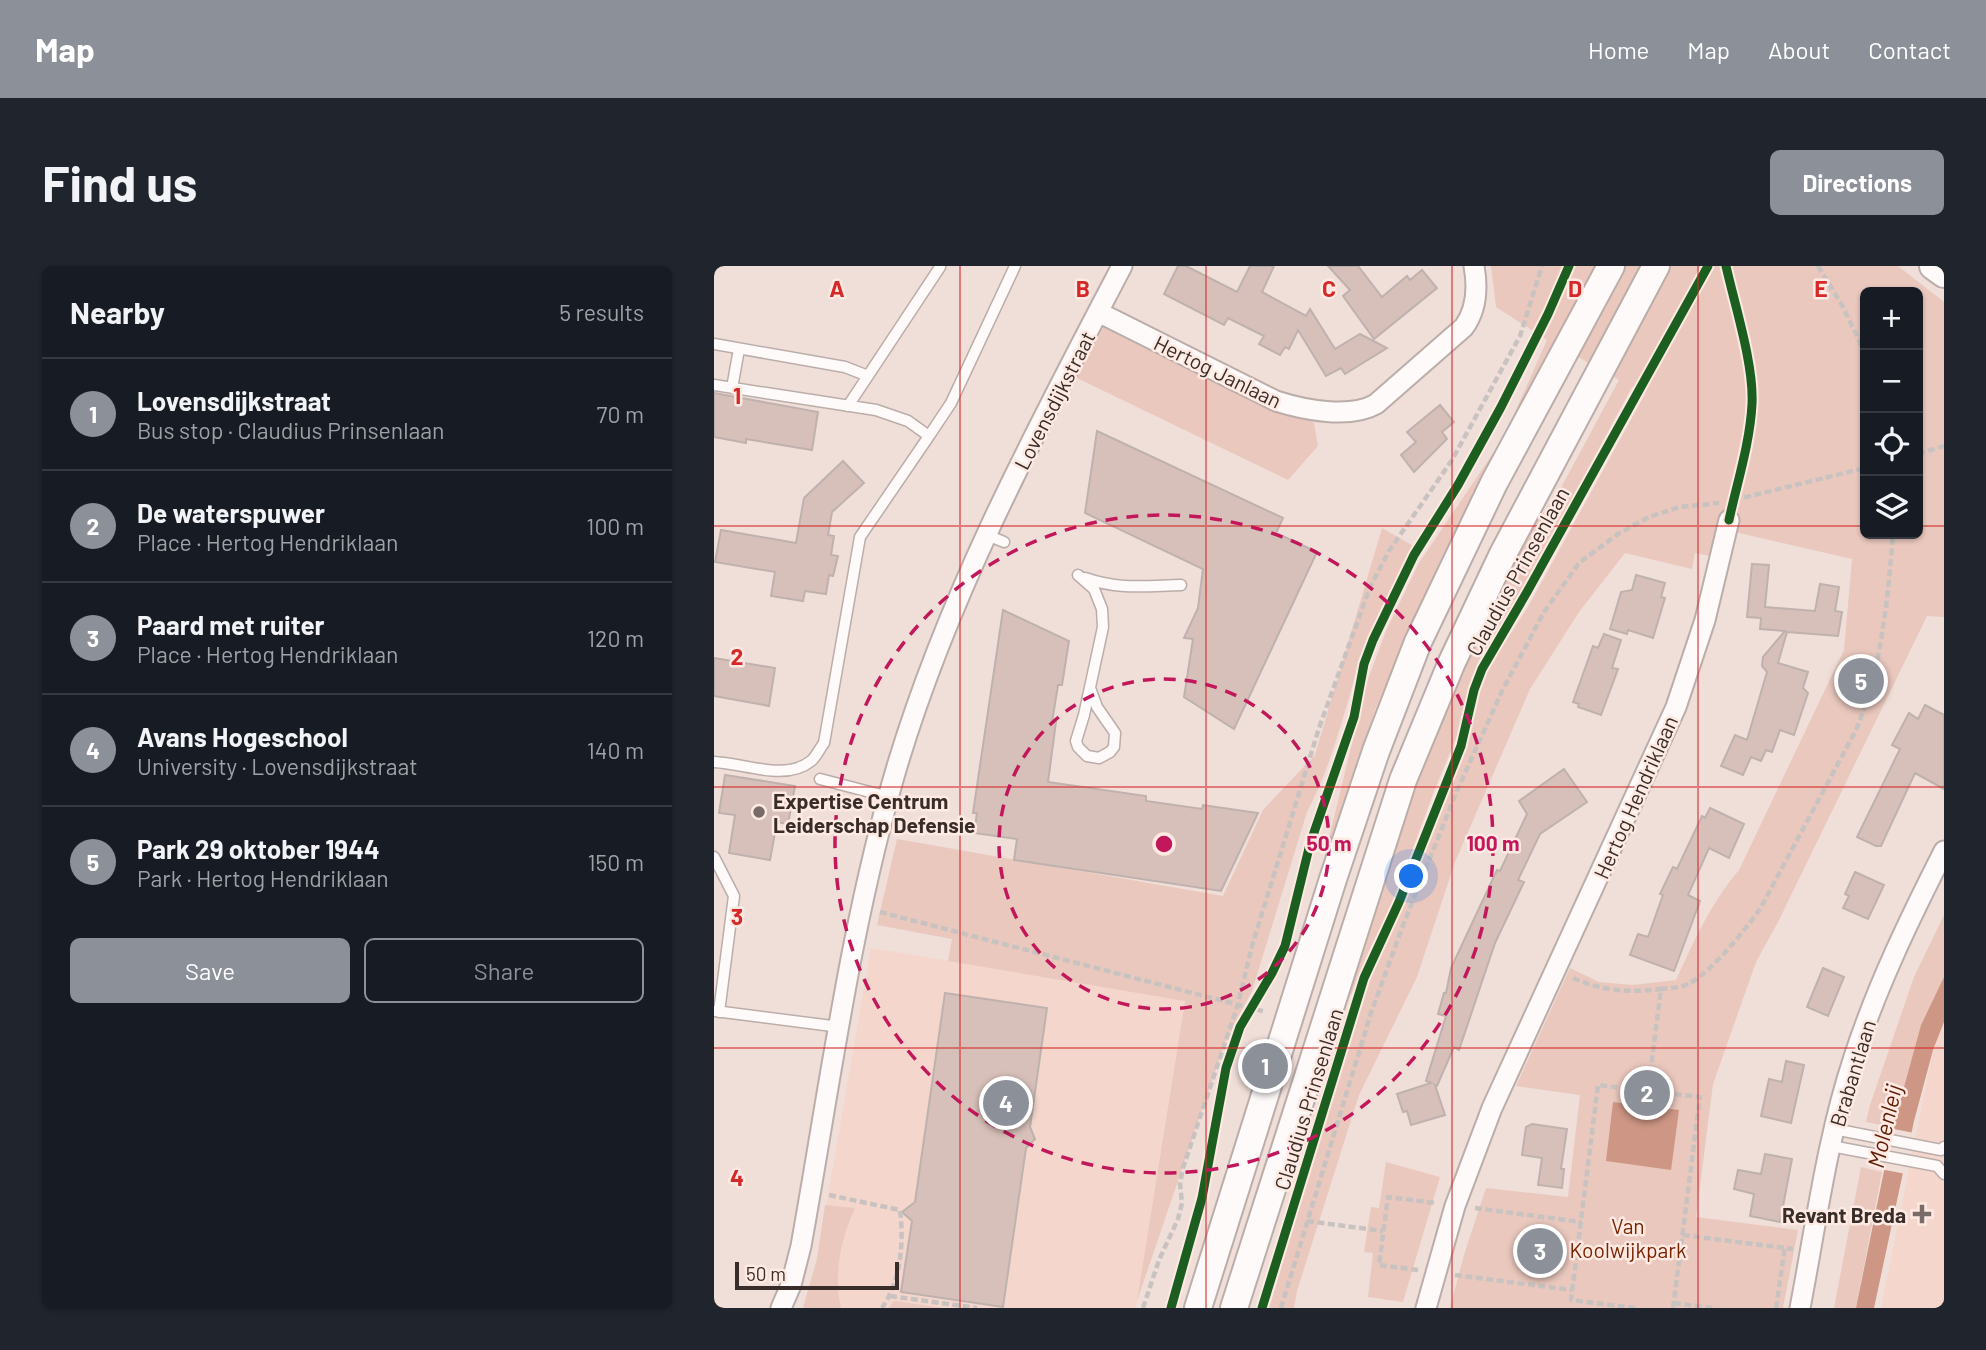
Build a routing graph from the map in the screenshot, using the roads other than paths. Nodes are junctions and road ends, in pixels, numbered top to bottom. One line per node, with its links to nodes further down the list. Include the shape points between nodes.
1 (1015, 266): 16 (lane, via 950,403)
2 (1122, 266): 9 (street, Lovensdijkstraat)
3 (1474, 266): 9 (street, Hertog Janlaan, via 1476,298 1464,327 1376,404 1354,412 1304,408 1269,399)
4 (1611, 266): 31 (main road, Claudius Prinsenlaan, via 1494,483 1413,654 1341,853)
5 (1656, 266): 32 (main road, Claudius Prinsenlaan, via 1503,554 1403,780)
6 (1933, 266): 8 (main road)
7 (940, 267): 12 (lane)
8 (1944, 274)
9 (1098, 312): 22 (street, Lovensdijkstraat, via 995,538 932,662)
10 (714, 344): 11 (lane)
11 (740, 349): 12 (lane, via 845,366); 14 (lane)
12 (868, 376): 15 (lane)
13 (714, 384): 14 (lane)
14 (732, 388): 15 (lane)
15 (848, 407): 16 (lane, via 908,421)
16 (929, 436): 20 (lane, via 860,537 824,743 813,760 781,771)
17 (1729, 520): 33 (street, Hertog Hendriklaan, via 1705,620 1676,707 1492,1108 1455,1206)
18 (1181, 584): 19 (lane, via 1116,587 1078,575 1094,589 1102,610 1103,627)
19 (1090, 688): 19 (lane, via 1076,741 1087,756 1099,758 1114,747 1115,733)
20 (714, 762)
21 (820, 779): 22 (lane)
22 (889, 797): 26 (street, Lovensdijkstraat)
23 (1944, 851): 27 (street, Brabantlaan, via 1878,991)
24 (714, 857): 25 (lane, via 734,896)
25 (716, 1011): 26 (lane)
26 (840, 1027): 30 (street, Lovensdijkstraat, via 799,1259)
27 (1833, 1138): 28 (lane); 29 (lane, via 1876,1155); 34 (street, Brabantlaan)
28 (1942, 1148): 29 (lane)
29 (1941, 1170)
30 (781, 1308)
31 (1198, 1308)
32 (1234, 1308)
33 (1426, 1308)
34 (1800, 1308)

